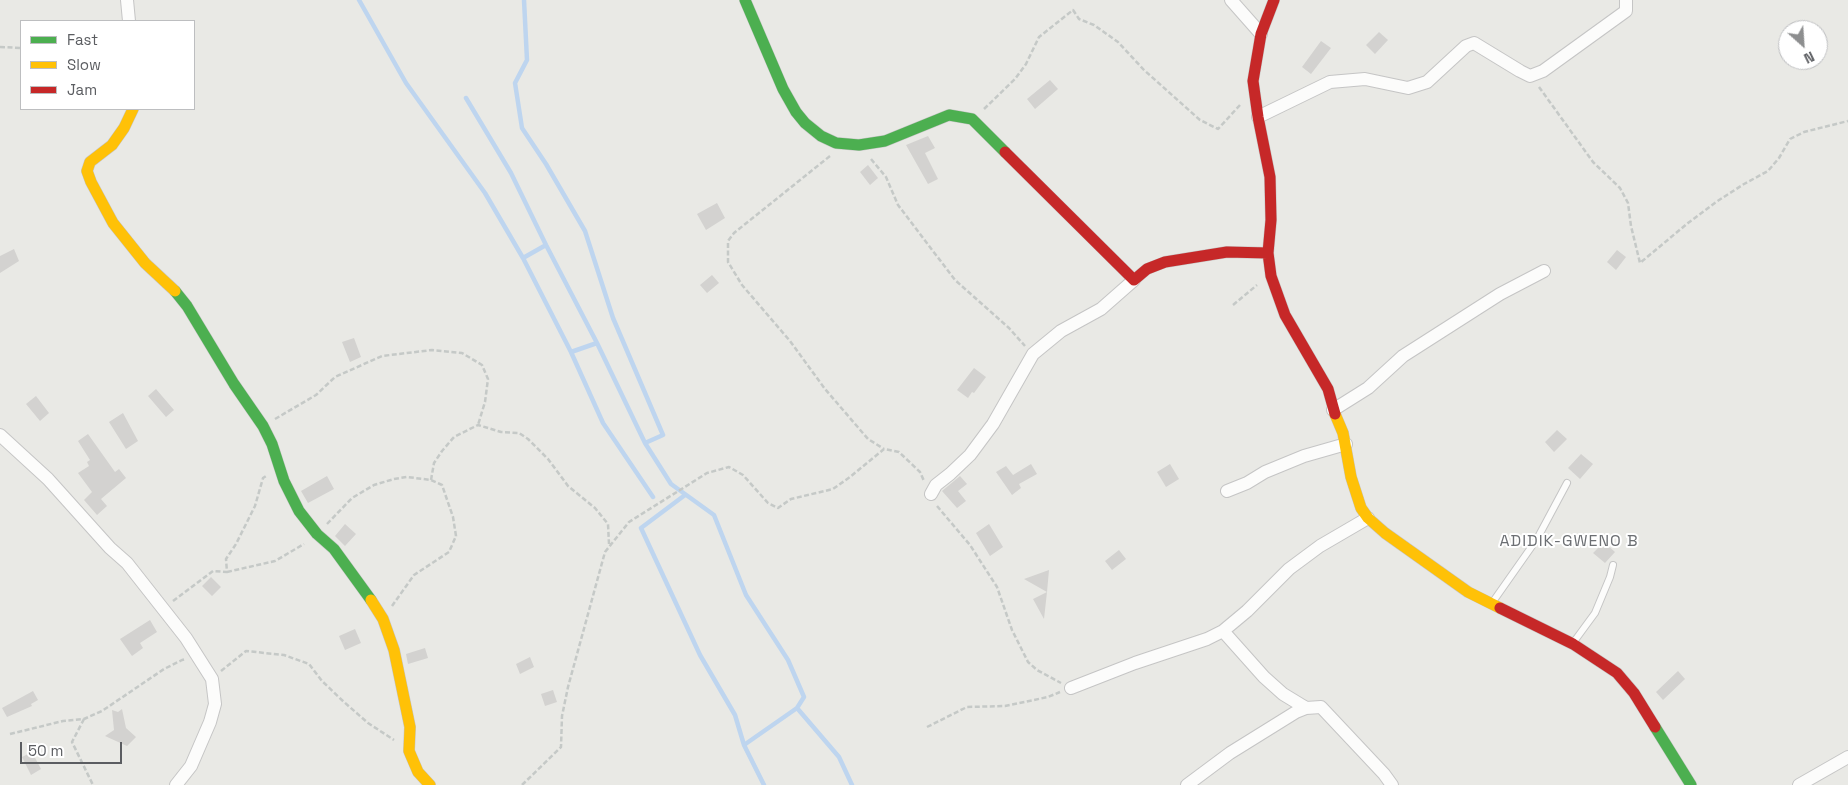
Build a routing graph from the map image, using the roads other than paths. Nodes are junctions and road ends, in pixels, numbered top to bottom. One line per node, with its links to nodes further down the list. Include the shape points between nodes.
1 (126, 0): 6 (street)
2 (745, 0): 12 (street, via 796,112 821,136 836,143 859,145 891,139 949,115 972,119)
3 (1231, 0): 7 (street)
4 (1274, 0): 7 (street)
5 (1626, 0): 9 (street, via 1626,11 1543,71 1530,76 1474,43 1466,46 1427,82 1408,88 1365,79 1330,82)
6 (129, 20)
7 (1261, 34): 9 (street, via 1254,81)
8 (133, 110): 28 (street, via 112,145 90,162 87,171 91,182 113,223 144,263 171,286 187,306 263,426 299,511 334,549 383,618 406,703 409,751 418,772)
9 (1258, 117): 10 (street, via 1270,178)
10 (1268, 253): 12 (street, via 1227,252 1165,262 1147,269); 13 (street, via 1285,315 1328,389)
11 (1544, 271): 13 (street, via 1500,294 1403,356 1368,388)
12 (1134, 280): 18 (street, via 1100,309 1061,332 1033,354 993,424 970,455 936,485)
13 (1333, 410): 15 (street)
14 (0, 435): 27 (street, via 48,479 127,563 212,678 215,704 210,722 191,766)
15 (1346, 444): 17 (street, via 1304,456); 19 (street, via 1358,501)
16 (1567, 483): 21 (lane, via 1537,539)
17 (1227, 491)
18 (931, 494)
19 (1368, 518): 21 (street, via 1432,568); 22 (street, via 1320,546 1289,569)
20 (1613, 566): 23 (lane, via 1595,613)
21 (1491, 604): 23 (street)
22 (1223, 631): 24 (street); 25 (street, via 1264,677)
23 (1573, 644): 31 (street, via 1617,673 1634,694)
24 (1071, 688)
25 (1306, 708): 29 (street, via 1259,734); 30 (street, via 1321,707)
26 (1848, 757): 32 (street)
27 (176, 785)
28 (430, 785)
29 (1187, 785)
30 (1392, 785)
31 (1691, 785)
32 (1800, 785)

